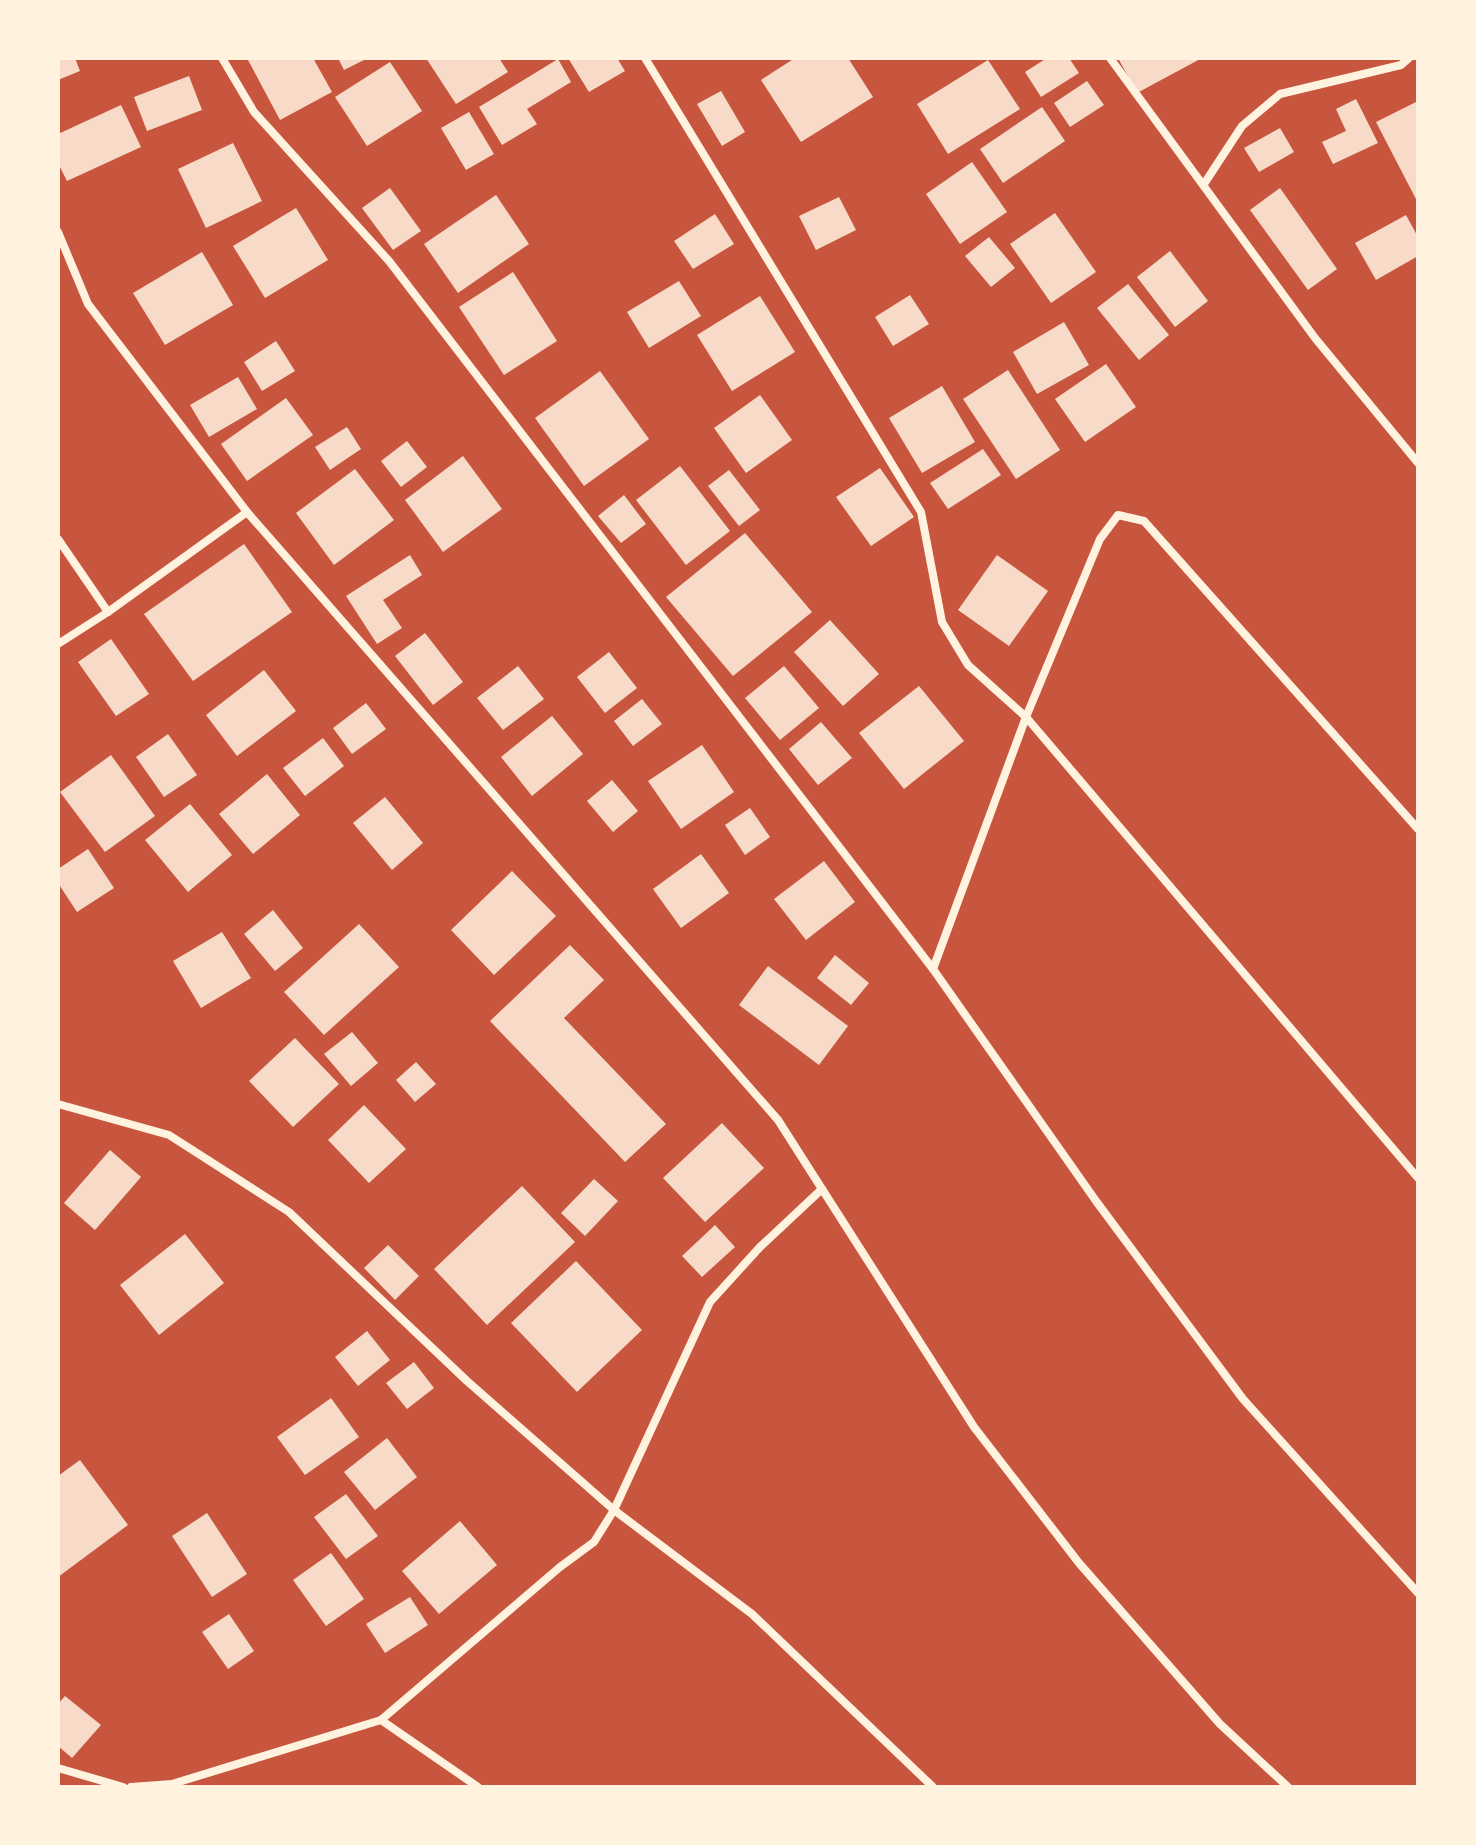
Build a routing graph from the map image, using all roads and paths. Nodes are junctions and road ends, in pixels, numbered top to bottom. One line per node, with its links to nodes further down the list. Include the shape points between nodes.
1 (222, 58): 14 (street, via 254,112 389,261)
2 (645, 58): 12 (street, via 921,512 942,622 968,665)
3 (1110, 58): 5 (street)
4 (1409, 58): 5 (street, via 1401,65 1280,94 1242,126)
5 (1204, 184): 7 (street, via 1315,338)
6 (58, 232): 8 (street, via 88,304)
7 (1418, 463)
8 (247, 512): 10 (street); 17 (street, via 778,1120)
9 (58, 539): 10 (street)
10 (108, 612): 11 (street)
11 (58, 644)
12 (1026, 717): 13 (street, via 1100,539 1118,515 1144,521); 14 (street); 16 (street)
13 (1418, 829)
14 (933, 969): 19 (street, via 1243,1399)
15 (58, 1104): 18 (street, via 169,1135 289,1212 467,1381)
16 (1418, 1178)
17 (822, 1189): 18 (street, via 710,1302); 26 (street, via 974,1427 1079,1563 1220,1724)
18 (614, 1510): 20 (street, via 594,1542); 25 (street, via 752,1614)
19 (1418, 1593)
20 (381, 1720): 23 (street, via 172,1784); 24 (street)
21 (58, 1768): 22 (street)
22 (123, 1787)
23 (131, 1787)
24 (478, 1787)
25 (933, 1787)
26 (1288, 1787)

